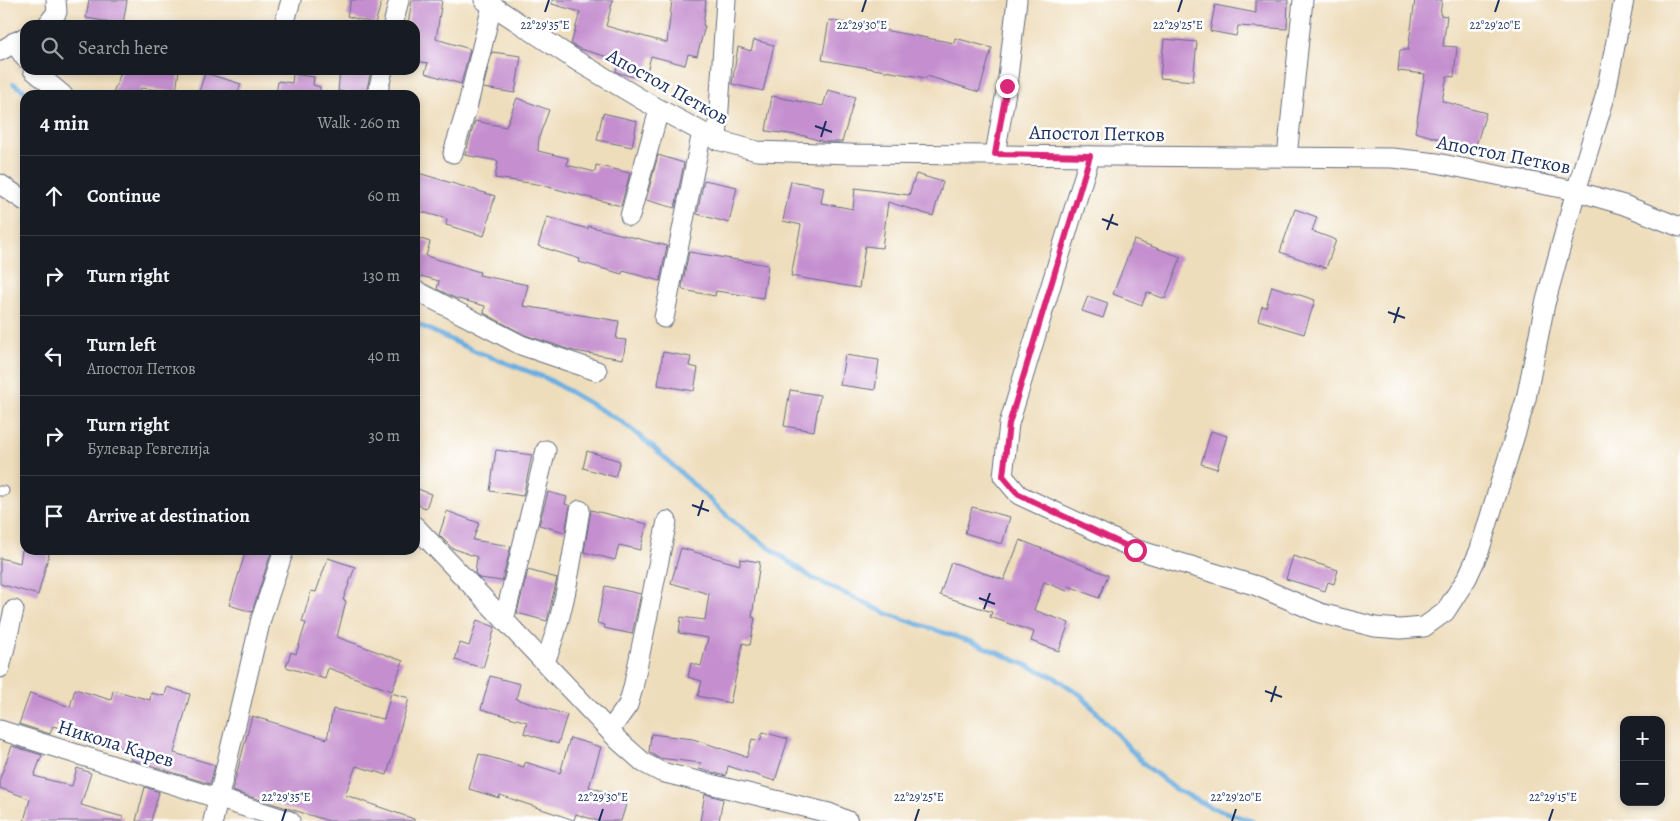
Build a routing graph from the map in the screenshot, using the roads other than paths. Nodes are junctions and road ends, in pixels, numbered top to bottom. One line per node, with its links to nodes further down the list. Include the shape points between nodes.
1 (291, 0): 8 (street)
2 (399, 0): 9 (street)
3 (726, 0): 15 (street)
4 (1017, 0): 17 (street)
5 (1302, 0): 19 (street)
6 (1624, 0): 21 (street, via 1605,98)
7 (488, 3): 14 (street, Апостол Петков); 16 (street)
8 (285, 20)
9 (394, 20)
10 (39, 75): 12 (street)
11 (382, 75): 13 (street)
12 (57, 90)
13 (378, 90)
14 (659, 110): 15 (street, Апостол Петков); 23 (street)
15 (709, 136): 17 (street, Апостол Петков, via 756,151 783,153); 26 (street)
16 (453, 153)
17 (995, 154): 18 (street, Апостол Петков)
18 (1090, 156): 19 (street, Апостол Петков); 21 (street, via 1009,424 1003,476 1019,495 1135,550 1257,586 1320,613 1375,627 1400,629 1424,627 1445,612 1479,552 1526,399 1546,304)
19 (1287, 156): 21 (street, Апостол Петков, via 1392,158 1437,163)
20 (0, 184): 22 (street)
21 (1576, 191): 24 (street, Апостол Петков)
22 (20, 198)
23 (630, 216)
24 (1680, 227)
25 (420, 293): 27 (street, via 521,345)
26 (664, 318)
27 (597, 371)
28 (546, 450): 34 (street)
29 (580, 510): 35 (street, via 565,601)
30 (667, 521): 38 (street, via 633,688 628,705)
31 (420, 531): 34 (street)
32 (282, 555): 39 (street, via 261,619)
33 (14, 610): 36 (street)
34 (504, 620): 35 (street)
35 (545, 662): 38 (street)
36 (0, 668)
37 (0, 730): 39 (street, Никола Карев)
38 (610, 730): 42 (street, via 644,763 661,772 829,813)
39 (218, 798): 40 (street); 41 (street, Никола Карев)
40 (213, 821)
41 (290, 821)
42 (848, 821)

